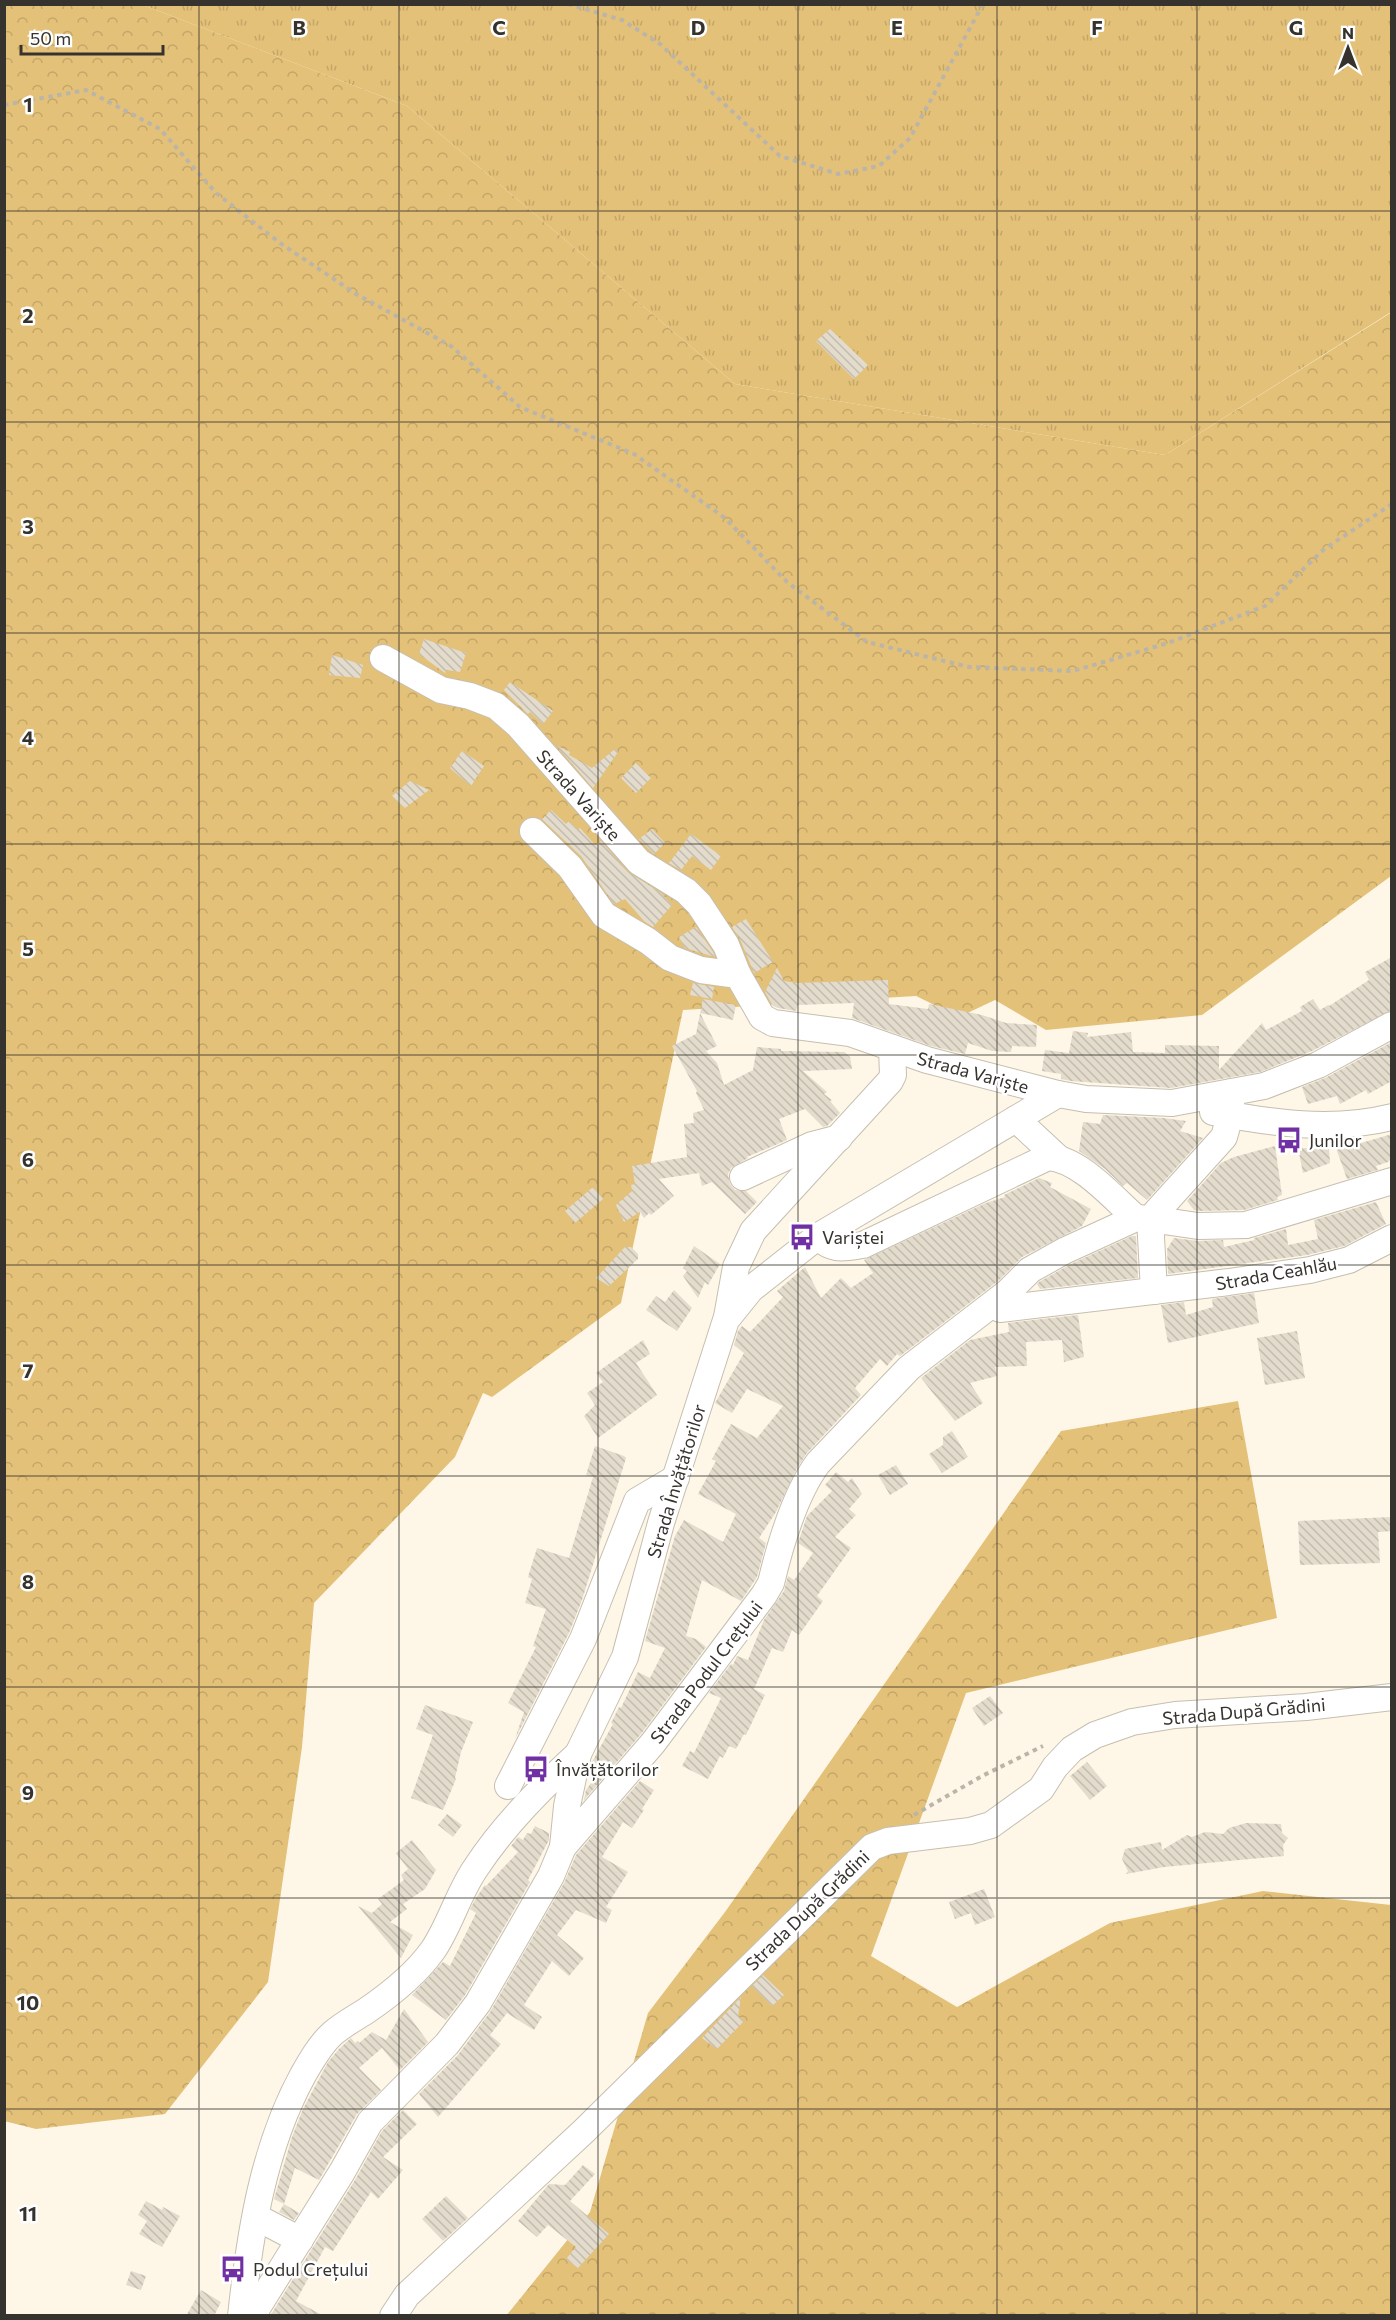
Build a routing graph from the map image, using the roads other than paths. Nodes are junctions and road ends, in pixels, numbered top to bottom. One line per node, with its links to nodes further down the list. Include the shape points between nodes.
1 (383, 658): 3 (street, Strada Variște, via 441,690 496,706 518,725 639,862 686,891 699,904 726,945)
2 (533, 831): 3 (street, via 570,867 604,915 670,958 701,970)
3 (738, 975): 5 (street, Strada Variște, via 762,1017 773,1023 838,1030)
4 (1392, 1025): 7 (street, Strada Variște, via 1318,1065)
5 (892, 1048): 6 (street, Strada Variște); 10 (street, via 890,1081)
6 (1058, 1095): 7 (street, Strada Variște); 9 (street, Strada Învățătorilor)
7 (1231, 1104): 8 (street, via 1262,1122 1338,1125); 14 (street, Strada Podul Crețului, via 1224,1137)
8 (1392, 1117)
9 (1016, 1119): 11 (street); 15 (street, Strada Învățătorilor)
10 (839, 1138): 12 (street, via 812,1145); 19 (street, via 753,1231 736,1268)
11 (1058, 1158): 14 (street); 15 (street, via 1047,1157 863,1245 839,1248)
12 (743, 1177)
13 (1392, 1181): 14 (street, via 1245,1225 1198,1226)
14 (1143, 1218): 17 (street); 24 (street, Strada Podul Crețului, via 1064,1251 1030,1270 1008,1292 909,1368 818,1462 800,1494 764,1595 653,1743)
15 (816, 1238): 19 (street, Strada Învățătorilor, via 751,1289)
16 (1392, 1238): 17 (street, Strada Ceahlău, via 1333,1265)
17 (1155, 1290): 18 (street, Strada Ceahlău)
18 (1000, 1309)
19 (726, 1320): 20 (street, Strada Învățătorilor)
20 (676, 1478): 22 (street, Strada Învățătorilor, via 625,1657); 23 (street, via 637,1501 583,1639)
21 (1392, 1697): 29 (street, Strada După Grădini, via 1132,1722 1095,1735 1072,1749 1041,1789 991,1825 882,1842 872,1847 584,2131 407,2295)
22 (578, 1754): 24 (street, Strada Învățătorilor); 25 (street, Strada Învățătorilor, via 552,1778 473,1870 433,1949 408,1979 332,2034 312,2059 278,2127)
23 (508, 1785)
24 (563, 1847): 26 (street, Strada Podul Crețului, via 551,1876 478,2003 447,2044 370,2122)
25 (255, 2217): 26 (street); 27 (street, Strada Învățătorilor)
26 (300, 2240): 28 (street, Strada Podul Crețului)
27 (241, 2316)
28 (252, 2316)
29 (393, 2316)

